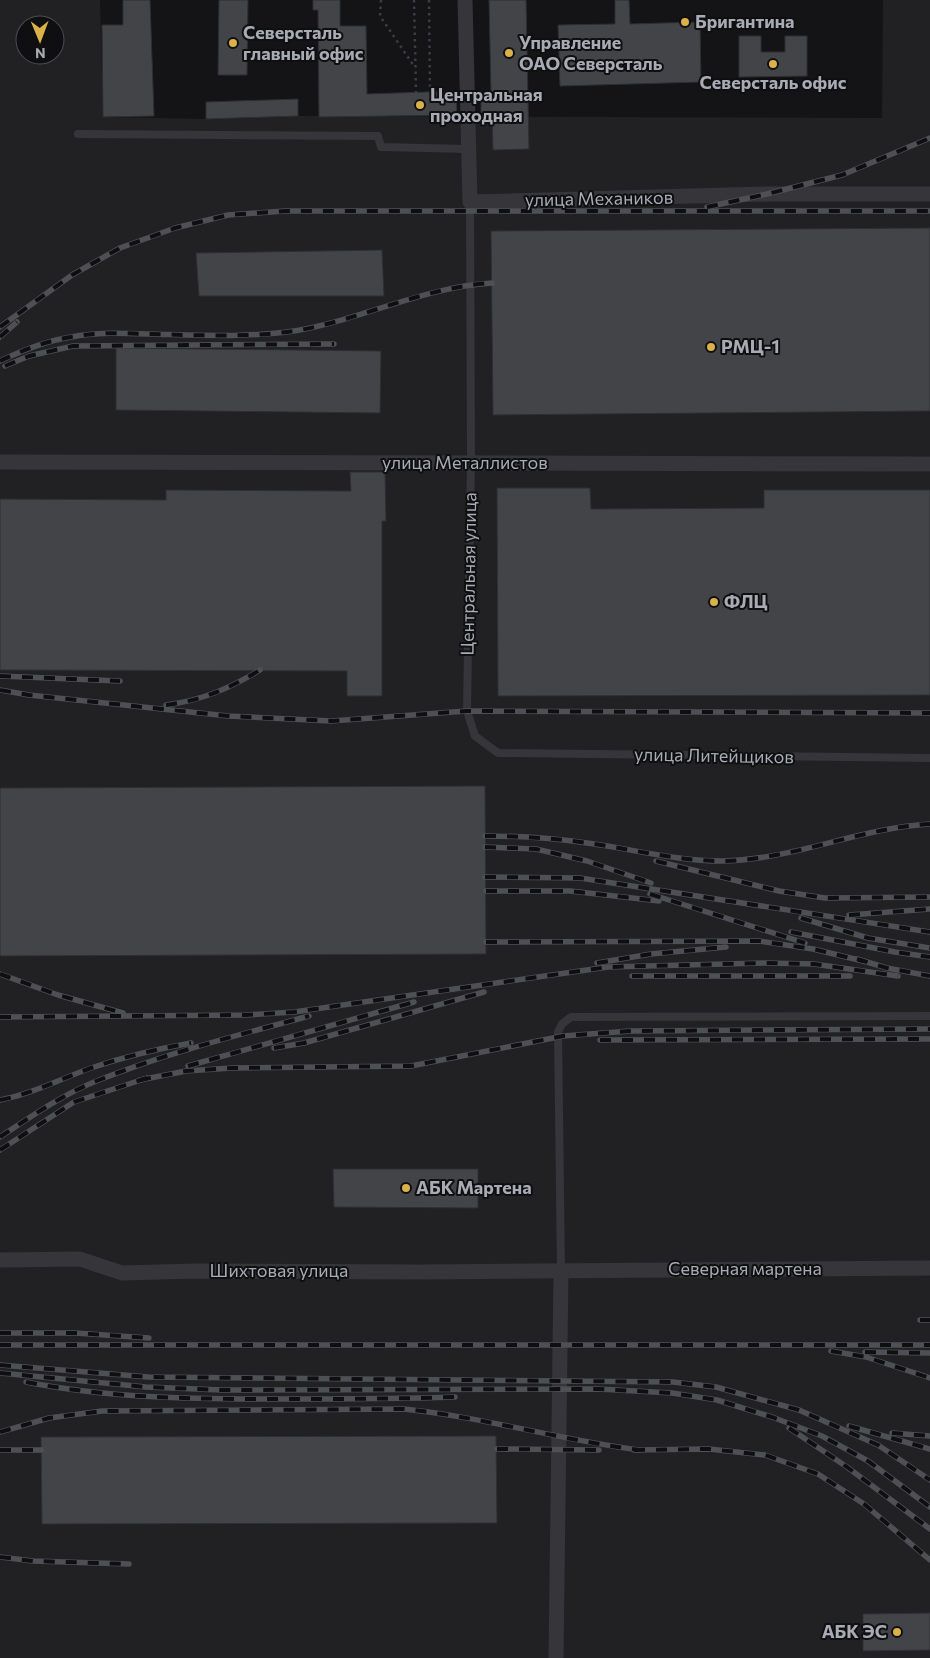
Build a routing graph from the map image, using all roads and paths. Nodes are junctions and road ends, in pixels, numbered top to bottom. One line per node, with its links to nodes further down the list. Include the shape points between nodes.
1 (381, 0): 5 (path, via 380,16)
2 (414, 0): 5 (path)
3 (428, 0): 6 (path)
4 (465, 0): 9 (street)
5 (415, 67): 7 (path)
6 (430, 92)
7 (416, 93)
8 (78, 134): 9 (lane, via 378,136 381,148)
9 (468, 149): 11 (street)
10 (930, 194): 11 (street, улица Механиков, via 767,194)
11 (470, 202): 13 (lane, Центральная улица)
12 (0, 462): 13 (street, улица Металлистов)
13 (471, 462): 14 (street, улица Металлистов); 15 (lane, Центральная улица, via 467,711 475,736)
14 (930, 464)
15 (498, 753): 16 (lane, улица Литейщиков)
16 (930, 758)
17 (930, 1016): 20 (lane, via 571,1017 558,1032)
18 (0, 1260): 20 (street, Шихтовая улица, via 80,1259 122,1273)
19 (930, 1268): 20 (street, Северная мартена)
20 (561, 1271): 21 (street)
21 (556, 1658)

